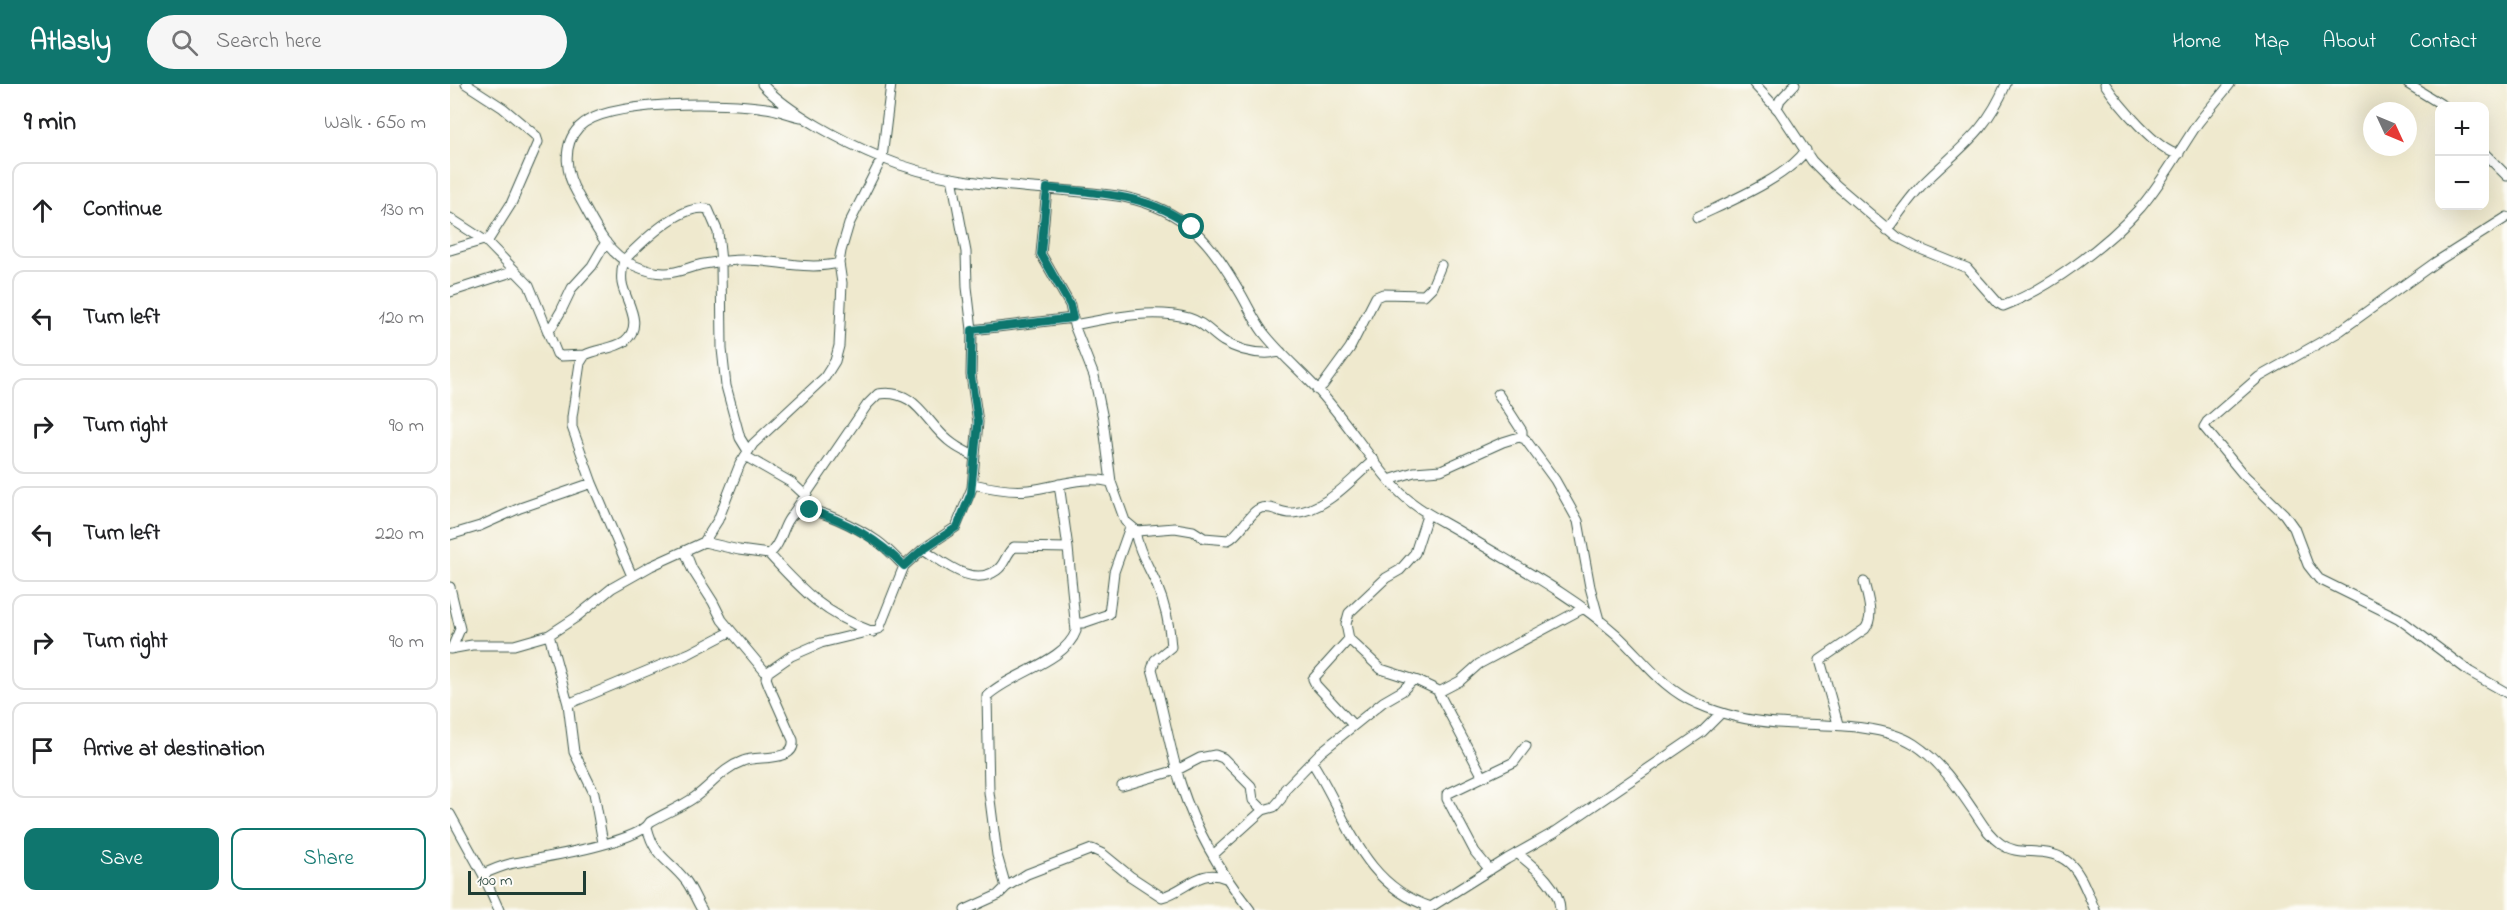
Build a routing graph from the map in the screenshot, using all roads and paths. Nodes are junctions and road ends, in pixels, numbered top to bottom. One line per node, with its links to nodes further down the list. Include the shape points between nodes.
1 (466, 84): 24 (street, via 503,108 538,142 511,204)
2 (762, 84): 12 (street)
3 (891, 84): 16 (street)
4 (1754, 84): 11 (street)
5 (1796, 84): 11 (street)
6 (2006, 84): 23 (street, via 1983,127 1923,185)
7 (2105, 84): 14 (street, via 2125,112)
8 (2230, 84): 14 (street)
9 (2408, 84): 10 (street)
10 (2437, 102)
11 (1776, 108): 13 (street)
12 (807, 117): 16 (street); 25 (street, via 766,108 666,104 593,118 579,128 570,143 566,166 573,188)
13 (1806, 150): 20 (street, via 1795,163 1742,196); 23 (street, via 1836,185)
14 (2179, 154): 23 (street, via 2141,207 2105,240 2038,288 2003,306 1965,267 1918,249)
15 (2487, 156): 17 (street)
16 (882, 158): 18 (street); 29 (street, via 849,224)
17 (2507, 176)
18 (952, 178): 19 (street); 34 (street, via 966,252)
19 (1047, 188): 33 (street, via 1041,254 1070,305); 36 (street, via 1136,199 1181,218 1212,247 1256,321)
20 (1697, 217)
21 (2507, 217): 76 (street, via 2337,333 2259,377 2204,427 2242,473 2284,514 2294,528 2307,565 2319,579 2398,618 2470,672)
22 (450, 218): 24 (street)
23 (1887, 230)
24 (486, 241): 26 (street); 31 (street)
25 (606, 242): 27 (street); 35 (street, via 592,266 572,288)
26 (450, 250)
27 (624, 260): 28 (street, via 666,273); 28 (street, via 677,215 703,207 708,208 714,220); 37 (street, via 622,282 633,314 631,332 622,343)
28 (721, 262): 29 (street, via 765,261 817,268); 41 (street, via 723,370)
29 (839, 264): 41 (street, via 840,336 835,361 825,377)
30 (1441, 265): 38 (street, via 1429,293 1376,297 1350,348)
31 (515, 271): 32 (street); 35 (street, via 530,285)
32 (450, 292)
33 (1074, 321): 34 (street); 36 (street, via 1125,316 1188,318 1249,352); 45 (street, via 1099,398)
34 (972, 330): 42 (street, via 971,375 978,422)
35 (548, 333): 37 (street, via 559,356)
36 (1281, 352): 38 (street)
37 (585, 355): 46 (street, via 580,363 572,417 574,434)
38 (1317, 390): 43 (street)
39 (1498, 394): 40 (street)
40 (1522, 437): 44 (street, via 1441,470 1414,472); 64 (street, via 1542,460 1578,521)
41 (746, 454): 49 (street); 54 (street)
42 (974, 456): 47 (street); 49 (street, via 953,444 909,398 878,394)
43 (1374, 460): 44 (street); 52 (street, via 1325,502 1295,513 1263,507 1228,540 1175,528)
44 (1389, 480): 50 (street)
45 (1110, 482): 48 (street, via 1092,479); 52 (street, via 1125,521)
46 (592, 483): 53 (street); 60 (street)
47 (973, 484): 48 (street, via 1026,490); 55 (street, via 957,527)
48 (1059, 484): 56 (street)
49 (806, 496): 51 (street)
50 (1426, 513): 63 (street); 70 (street, via 1415,554 1349,613)
51 (792, 515): 58 (street, via 780,542); 59 (street, via 808,509 854,527)
52 (1133, 529): 65 (street, via 1114,572 1109,614); 83 (street, via 1169,628 1171,647 1155,660 1152,669)
53 (450, 535)
54 (705, 542): 57 (street); 58 (street)
55 (923, 549): 56 (street, via 978,578 998,570 1014,547); 59 (street)
56 (1068, 549): 65 (street)
57 (685, 551): 60 (street); 67 (street)
58 (769, 554): 68 (street, via 830,612)
59 (904, 566): 68 (street, via 883,623)
60 (632, 576): 69 (street)
61 (1863, 582): 79 (street, via 1870,623 1820,660)
62 (450, 587): 66 (street)
63 (1582, 609): 64 (street); 75 (street, via 1476,666 1460,681)
64 (1599, 620): 78 (street, via 1669,687)
65 (1075, 622): 95 (street, via 1073,639 1062,651 987,696 989,792 997,855)
66 (460, 629): 71 (street); 72 (street)
67 (730, 632): 73 (street); 77 (street)
68 (873, 632): 73 (street, via 815,645)
69 (549, 635): 71 (street, via 514,645); 77 (street)
70 (1349, 639): 74 (street, via 1377,667); 80 (street, via 1313,680)
71 (472, 645): 72 (street)
72 (451, 648)
73 (767, 674): 88 (street, via 793,740 792,749 777,757 756,757 734,764 694,798)
74 (1413, 680): 75 (street); 80 (street)
75 (1439, 692): 84 (street)
76 (2507, 693)
77 (568, 704): 89 (street, via 574,752 594,793)
78 (1720, 714): 79 (street, via 1780,723); 90 (street, via 1702,732)
79 (1838, 724): 102 (street, via 1913,743 1943,767 1998,842 2015,850 2052,852 2069,862)
80 (1353, 725): 82 (street)
81 (1526, 746): 84 (street, via 1514,762)
82 (1312, 762): 86 (street, via 1285,789 1274,807); 96 (street, via 1352,836 1380,877)
83 (1178, 770): 85 (street); 86 (street, via 1207,755 1223,758 1251,786 1253,800); 91 (street, via 1188,803)
84 (1483, 777): 92 (street, via 1456,788 1447,797 1475,852)
85 (1122, 786)
86 (1263, 810): 91 (street)
87 (450, 814): 93 (street)
88 (647, 827): 89 (street); 98 (street, via 660,857 685,879)
89 (603, 843): 93 (street, via 559,856 513,863)
90 (1517, 853): 92 (street); 101 (street, via 1554,890)
91 (1213, 855): 94 (street)
92 (1490, 870): 96 (street)
93 (483, 874): 97 (street)
94 (1225, 878): 95 (street, via 1205,874 1162,897 1092,849 1027,874); 100 (street)
95 (1006, 887): 99 (street, via 998,896)
96 (1429, 908)
97 (499, 910)
98 (702, 910)
99 (966, 910)
100 (1250, 910)
101 (1560, 910)
102 (2094, 910)

